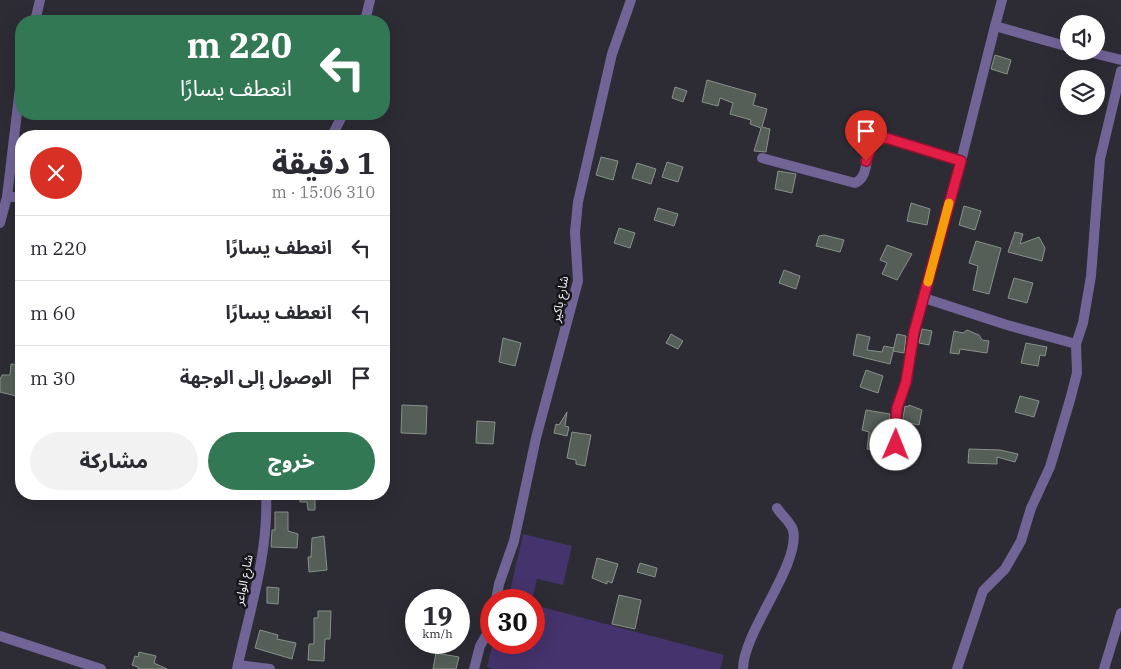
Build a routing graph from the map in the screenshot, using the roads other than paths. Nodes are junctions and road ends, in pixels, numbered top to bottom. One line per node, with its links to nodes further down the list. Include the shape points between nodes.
1 (40, 0): 5 (street)
2 (370, 0): 6 (street)
3 (631, 0): 23 (street, شارع باكير, via 612,54 578,202 575,232 578,281 536,438 514,541)
4 (1002, 0): 7 (street)
5 (36, 15)
6 (366, 15)
7 (995, 26): 8 (street); 14 (street)
8 (1060, 44)
9 (1105, 56): 10 (street)
10 (1121, 60)
11 (1121, 71): 19 (street, via 1100,159 1091,276)
12 (16, 120): 15 (street)
13 (762, 158): 14 (street, via 855,183 862,177 871,144 879,138)
14 (961, 161): 18 (street)
15 (6, 197): 16 (street); 17 (street)
16 (15, 197)
17 (0, 223)
18 (924, 298): 19 (street); 20 (street, via 914,332 906,382 897,408 896,420 900,427)
19 (1076, 344): 32 (street, via 1077,373 1050,467 1014,555 983,591)
20 (896, 445)
21 (266, 500): 27 (street, شارع الواعر, via 265,533)
22 (777, 508): 31 (street, via 790,523 794,542)
23 (498, 589)
24 (1121, 612): 33 (street)
25 (0, 636): 28 (street)
26 (480, 646): 30 (street)
27 (237, 667): 29 (street)
28 (101, 669)
29 (270, 669)
30 (473, 669)
31 (742, 669)
32 (957, 669)
33 (1104, 669)

